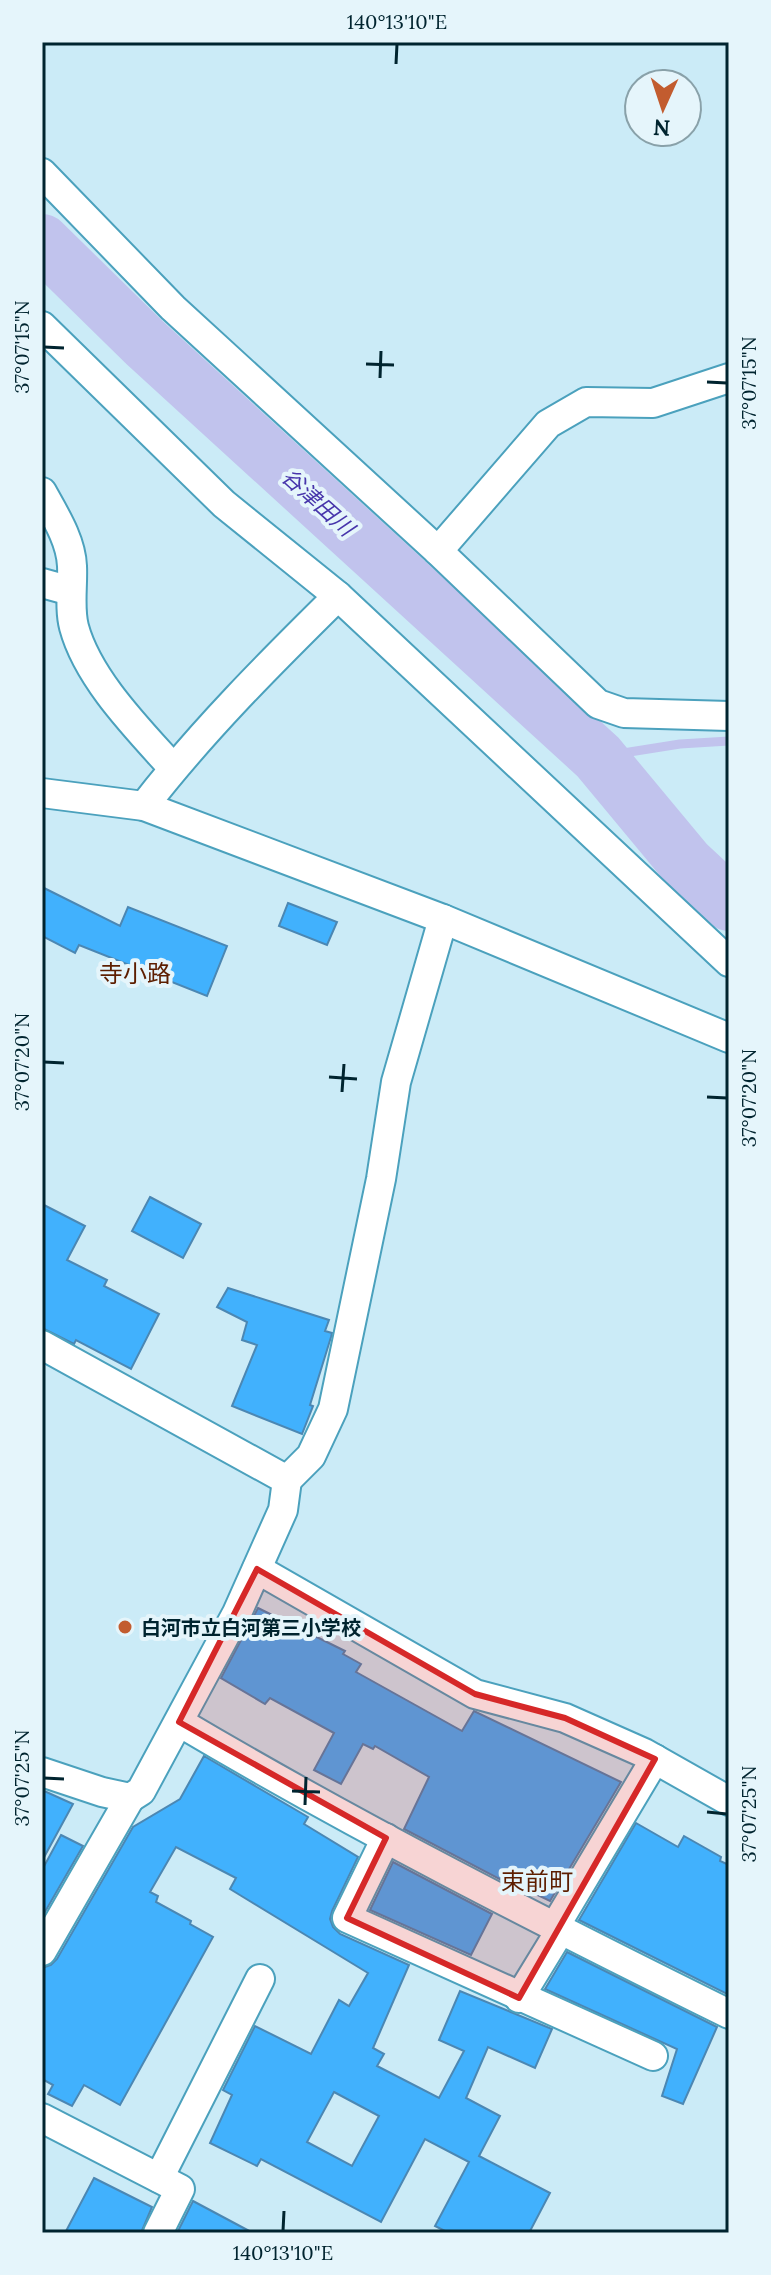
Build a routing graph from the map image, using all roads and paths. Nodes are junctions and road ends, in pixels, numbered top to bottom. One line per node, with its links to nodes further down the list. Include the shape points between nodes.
1 (42, 173): 5 (street, via 173,308)
2 (42, 326): 8 (street, via 224,504)
3 (729, 378): 5 (street, via 653,403 586,402 548,424)
4 (42, 492): 7 (street, via 64,534 72,562)
5 (438, 551): 9 (street, via 598,704 624,713)
6 (42, 583): 7 (street)
7 (71, 591): 10 (street, via 74,627 92,669)
8 (338, 596): 10 (street); 14 (street)
9 (729, 716)
10 (173, 768): 12 (street)
11 (42, 793): 12 (street)
12 (144, 806): 13 (street)
13 (443, 919): 15 (street); 17 (street, via 396,1082 333,1409 311,1456)
14 (729, 962)
15 (729, 1038)
16 (42, 1345): 17 (street)
17 (287, 1480): 18 (street, via 283,1510)
18 (257, 1569): 19 (street); 20 (street, via 475,1694 565,1718)
19 (179, 1722): 22 (street, via 141,1791); 24 (street)
20 (655, 1759): 23 (street); 25 (street)
21 (42, 1772): 22 (street)
22 (130, 1798): 26 (street)
23 (729, 1801)
24 (386, 1838): 25 (street); 28 (street, via 347,1918)
25 (557, 1930): 28 (street); 29 (street)
26 (42, 1951)
27 (260, 1979): 32 (street)
28 (519, 1998): 30 (street)
29 (729, 2014)
30 (653, 2056)
31 (42, 2118): 32 (street)
32 (159, 2178): 33 (street, via 180,2189)
33 (158, 2233)

